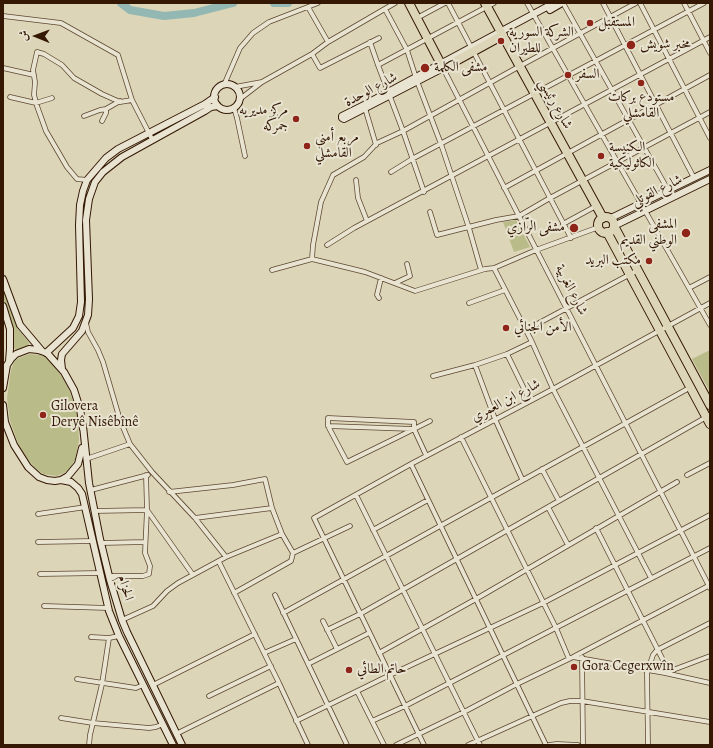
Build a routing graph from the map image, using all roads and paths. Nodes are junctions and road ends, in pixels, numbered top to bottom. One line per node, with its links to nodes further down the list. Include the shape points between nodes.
1 (318, 3): 15 (street)
2 (395, 3): 16 (street)
3 (409, 3): 21 (highway, شارع الغربية)
4 (445, 3): 21 (street)
5 (448, 3): 22 (street)
6 (527, 3): 19 (street)
7 (554, 3): 19 (street, شارع الوحدة)
8 (563, 3): 19 (street, شارع الوحدة); 25 (street)
9 (603, 3): 20 (street)
10 (636, 3): 20 (street)
11 (640, 3): 23 (street)
12 (684, 3): 17 (street)
13 (704, 3): 17 (street)
14 (489, 4): 22 (street); 24 (highway, شارع رئيسي)
15 (308, 7): 30 (street); 51 (street, via 269,22 253,33 240,48)
16 (385, 9): 30 (street); 35 (street)
17 (688, 11): 23 (street); 29 (street)
18 (3, 16): 60 (street, via 61,23 118,55)
19 (534, 16): 24 (street, شارع الوحدة); 33 (street)
20 (610, 17): 25 (street); 32 (street)
21 (417, 18): 28 (highway, شارع الغربية)
22 (458, 22): 28 (street); 34 (street)
23 (654, 30): 32 (street); 38 (street)
24 (502, 33): 34 (highway, شارع الوحدة); 42 (highway, شارع رئيسي)
25 (580, 33): 33 (street); 39 (street)
26 (710, 37): 29 (street)
27 (379, 38): 31 (street)
28 (428, 39): 35 (street); 41 (highway, شارع الغربية)
29 (704, 41): 36 (street); 38 (street)
30 (328, 42): 37 (street)
31 (370, 42): 37 (street, via 320,68); 40 (street)
32 (625, 45): 39 (street); 45 (street)
33 (552, 48): 42 (street); 47 (street)
34 (472, 49): 41 (highway, شارع الوحدة); 50 (street)
35 (407, 50): 40 (street); 48 (street)
36 (710, 53)
37 (312, 54): 49 (street)
38 (669, 60): 45 (street); 53 (street)
39 (596, 61): 47 (street); 54 (street)
40 (378, 65): 55 (street)
41 (442, 66): 48 (street, شارع الوحدة); 62 (street, شارع الغربية)
42 (520, 66): 50 (street); 56 (highway, شارع رئيسي)
43 (3, 68): 44 (street)
44 (34, 75): 63 (street, via 37,52 62,65 74,78); 64 (street)
45 (640, 75): 54 (street); 66 (street)
46 (710, 75): 53 (street)
47 (568, 76): 56 (street); 65 (street)
48 (416, 79): 55 (street, شارع الوحدة); 74 (street)
49 (262, 82): 52 (street); 61 (street)
50 (490, 83): 62 (street); 71 (street)
51 (224, 85): 52 (street); 57 (street, via 218,89)
52 (235, 87): 61 (street)
53 (685, 89): 66 (street); 75 (street)
54 (612, 90): 65 (street); 76 (street)
55 (389, 93): 69 (street, شارع الوحدة); 69 (street, شارع الوحدة, via 342,118); 80 (street)
56 (535, 94): 71 (street); 78 (highway, شارع رئيسي)
57 (215, 97): 67 (street); 81 (street)
58 (10, 98): 64 (street)
59 (52, 98): 64 (street)
60 (132, 100): 63 (street); 81 (street)
61 (240, 100): 68 (street)
62 (460, 100): 74 (street); 79 (street, شارع الغربية)
63 (120, 101): 70 (street)
64 (36, 103): 101 (street, via 46,131 67,167 77,179)
65 (585, 105): 78 (street); 83 (street)
66 (656, 105): 76 (street); 82 (street)
67 (218, 106): 68 (street, via 226,110); 85 (street, via 211,107)
68 (234, 108): 91 (street)
69 (365, 108): 88 (street)
70 (106, 110): 73 (street); 77 (street)
71 (504, 110): 79 (street); 86 (street)
72 (710, 112): 75 (street)
73 (84, 116)
74 (431, 116): 80 (street); 87 (street)
75 (699, 118): 82 (street); 84 (street)
76 (629, 120): 83 (street); 89 (street)
77 (102, 121)
78 (551, 123): 86 (street); 90 (highway, شارع رئيسي)
79 (473, 126): 87 (street); 92 (street, شارع الغربية)
80 (403, 131): 88 (street); 93 (street)
81 (148, 133): 85 (street); 101 (street, via 106,158)
82 (671, 133): 89 (street); 99 (street)
83 (601, 134): 90 (street); 94 (street)
84 (710, 138)
85 (152, 139): 141 (street, via 108,167 90,194 86,220 89,299)
86 (520, 140): 92 (street); 95 (street)
87 (441, 144): 93 (street); 98 (street)
88 (376, 145): 122 (street, via 364,157 333,175 321,202)
89 (644, 147): 94 (street); 105 (street)
90 (567, 153): 95 (street); 103 (highway, شارع رئيسي)
91 (245, 156)
92 (488, 157): 98 (street); 104 (street, شارع الغربية)
93 (412, 159): 97 (street); 106 (street)
94 (617, 162): 103 (street); 108 (street)
95 (536, 170): 104 (street); 107 (street)
96 (710, 170): 99 (street, شارع القوتلي)
97 (391, 172)
98 (452, 176): 106 (street); 117 (street)
99 (694, 178): 105 (street, شارع القوتلي)
100 (710, 179): 110 (street, شارع القوتلي)
101 (87, 180): 147 (street, via 80,205 79,316 73,328)
102 (356, 180): 114 (street, via 358,198)
103 (582, 180): 107 (street); 109 (highway, شارع رئيسي)
104 (504, 188): 112 (street, شارع الغربية)
105 (668, 190): 108 (street, شارع القوتلي)
106 (424, 192): 114 (street)
107 (550, 198): 112 (street); 115 (street)
108 (641, 204): 110 (street); 113 (street, شارع القوتلي)
109 (596, 206): 113 (highway, شارع رئيسي); 115 (street)
110 (645, 211): 113 (street, شارع القوتلي); 133 (street)
111 (430, 212): 117 (street, via 437,235)
112 (519, 216): 117 (street); 121 (street, شارع الغربية)
113 (609, 220): 116 (highway, via 599,223); 118 (highway, via 612,230); 127 (highway, شارع رئيسي)
114 (367, 221): 120 (street)
115 (563, 224): 119 (street)
116 (599, 227): 118 (highway); 119 (street)
117 (469, 228): 126 (street)
118 (607, 232): 128 (highway)
119 (571, 238): 121 (street)
120 (327, 245)
121 (536, 250): 124 (street); 140 (street, شارع الغربية)
122 (312, 259): 125 (street); 130 (street)
123 (407, 264): 132 (street, via 410,276)
124 (494, 268): 126 (street); 134 (street)
125 (272, 270)
126 (481, 270): 132 (street, via 415,291)
127 (638, 270): 128 (street); 143 (highway, شارع رئيسي)
128 (630, 275): 140 (street); 145 (highway)
129 (710, 277): 133 (street)
130 (381, 278): 132 (street); 135 (street, via 377,295)
131 (3, 279): 147 (street, via 20,325)
132 (395, 283)
133 (689, 288): 139 (street)
134 (505, 290): 136 (street); 144 (street)
135 (379, 298)
136 (469, 303)
137 (710, 303): 139 (street, شارع ابن العمري)
138 (3, 306): 152 (street, via 10,336 10,354)
139 (700, 308): 142 (street); 143 (street, شارع ابن العمري)
140 (566, 309): 144 (street); 150 (street, شارع الغربية)
141 (86, 323): 151 (street, via 62,354); 171 (street, via 103,362)
142 (710, 325)
143 (668, 326): 145 (street, شارع ابن العمري); 154 (highway, شارع رئيسي)
144 (526, 330): 146 (street)
145 (659, 330): 150 (street, شارع ابن العمري); 155 (highway)
146 (532, 342): 148 (street); 157 (street)
147 (44, 352): 151 (street); 152 (street, via 29,349 22,351 11,359)
148 (508, 354): 149 (street); 158 (street)
149 (475, 365): 153 (street); 162 (street)
150 (595, 366): 157 (street, شارع ابن العمري); 165 (street, شارع الغربية)
151 (62, 369): 166 (street, via 74,390)
152 (5, 371): 156 (street)
153 (433, 376)
154 (698, 383): 155 (street); 160 (highway, شارع رئيسي)
155 (690, 387): 161 (highway); 165 (street)
156 (3, 388)
157 (554, 388): 158 (street, شارع ابن العمري); 172 (street)
158 (530, 401): 162 (street, شارع ابن العمري)
159 (3, 405): 184 (street, via 10,436 28,467 42,478)
160 (710, 405)
161 (709, 418): 173 (street)
162 (495, 419): 170 (street, شارع ابن العمري); 183 (street)
163 (430, 421): 169 (street)
164 (393, 422): 167 (street, via 328,418); 168 (street); 169 (street, via 414,422)
165 (624, 423): 172 (street); 173 (street, شارع الغربية)
166 (83, 426): 175 (street, الحزام); 184 (street, via 82,453 78,464 71,474)
167 (328, 426): 168 (street); 169 (street, via 347,462)
168 (393, 429): 169 (street)
169 (414, 429): 174 (street)
170 (461, 437): 174 (street, شارع ابن العمري); 190 (street)
171 (130, 444): 175 (street); 179 (street)
172 (583, 446): 178 (street); 182 (street)
173 (641, 454): 182 (street); 187 (street, شارع الغربية)
174 (426, 455): 177 (street, شارع ابن العمري)
175 (86, 459): 186 (street, الحزام)
176 (710, 463): 181 (street)
177 (411, 464): 189 (street, شارع ابن العمري); 191 (street)
178 (542, 469): 183 (street); 192 (street)
179 (153, 474): 180 (street); 188 (street)
180 (146, 475): 186 (street); 196 (street)
181 (687, 476)
182 (599, 478): 192 (street); 199 (street)
183 (522, 479): 190 (street)
184 (61, 480): 193 (street, الحزام, via 71,482 78,488)
185 (677, 482): 187 (street)
186 (91, 490): 197 (street, الحزام)
187 (660, 491): 199 (street); 207 (street, شارع الغربية)
188 (169, 492): 195 (street, via 265,479); 201 (street)
189 (356, 495): 205 (street); 209 (street, شارع ابن العمري, via 314,518)
190 (491, 497): 202 (street); 206 (street)
191 (428, 500): 202 (street); 205 (street)
192 (559, 501): 194 (street)
193 (86, 507): 198 (street); 210 (street, الحزام)
194 (548, 507): 206 (street); 214 (street)
195 (272, 508): 201 (street); 208 (street)
196 (147, 510): 197 (street); 212 (street); 227 (street)
197 (94, 511): 213 (street, الحزام)
198 (38, 514)
199 (618, 515): 204 (street); 216 (street)
200 (710, 515): 207 (street)
201 (195, 518): 220 (street)
202 (440, 525): 218 (street); 221 (street)
203 (350, 526): 209 (street)
204 (596, 528): 214 (street); 223 (street)
205 (373, 530): 218 (street)
206 (507, 530): 221 (street); 224 (street)
207 (680, 530): 216 (street); 219 (street, شارع الغربية)
208 (282, 534): 217 (street); 220 (street)
209 (323, 538): 217 (street); 230 (street)
210 (93, 541): 211 (street); 225 (street, الحزام)
211 (38, 542)
212 (146, 542): 213 (street); 228 (street, via 145,553 150,566 149,574)
213 (101, 543): 228 (street, الحزام)
214 (568, 545): 224 (street)
215 (710, 548): 219 (street)
216 (638, 552): 223 (street); 229 (street)
217 (293, 553): 234 (street, via 291,562)
218 (386, 555): 230 (street); 232 (street)
219 (694, 556): 229 (street); 231 (street, شارع الغربية)
220 (226, 557): 222 (street)
221 (456, 559): 232 (street); 236 (street)
222 (219, 562): 227 (street); 234 (street)
223 (615, 564): 233 (street); 237 (street)
224 (527, 570): 236 (street); 237 (street)
225 (101, 573): 226 (street); 239 (street, الحزام)
226 (40, 574)
227 (193, 575): 242 (street, via 167,591 153,606)
228 (109, 576): 242 (street, الحزام)
229 (651, 578): 233 (street)
230 (343, 579): 240 (street); 241 (street)
231 (710, 586): 243 (street)
232 (403, 589): 241 (street); 248 (street)
233 (628, 590): 243 (street); 247 (street)
234 (234, 593): 251 (street)
235 (275, 595): 240 (street)
236 (476, 599): 246 (street); 248 (street)
237 (543, 603): 246 (street); 247 (street)
238 (44, 606): 239 (street)
239 (108, 608): 252 (street, الحزام)
240 (283, 612): 255 (street)
241 (360, 614): 249 (street); 250 (street)
242 (122, 620): 279 (street, الحزام)
243 (643, 620): 257 (street); 260 (street)
244 (322, 621): 249 (street)
245 (710, 623): 257 (street)
246 (490, 628): 261 (street); 262 (street)
247 (556, 628): 262 (street); 265 (street)
248 (423, 629): 259 (street); 261 (street)
249 (327, 630): 256 (street)
250 (369, 633): 256 (street); 259 (street)
251 (255, 634): 258 (street); 279 (street)
252 (119, 636): 254 (street); 278 (street, الحزام)
253 (91, 637): 254 (street)
254 (109, 638): 276 (street)
255 (296, 639): 258 (street); 267 (street)
256 (337, 649): 267 (street)
257 (657, 650): 269 (street); 270 (street, via 665,664)
258 (264, 653): 268 (street)
259 (379, 653): 271 (street)
260 (581, 653): 264 (street); 266 (street)
261 (435, 654): 271 (street); 274 (street)
262 (503, 656): 274 (street); 277 (street)
263 (710, 656): 270 (street)
264 (573, 657): 265 (street); 266 (street)
265 (568, 659): 277 (street)
266 (582, 659): 269 (street); 282 (street)
267 (308, 664): 283 (street)
268 (271, 666): 273 (street); 281 (street)
269 (647, 670): 270 (street); 286 (street)
270 (665, 673): 275 (street)
271 (390, 675): 280 (street); 284 (street)
272 (77, 679): 276 (street)
273 (280, 683): 289 (street); 294 (street)
274 (450, 683): 284 (street); 285 (street)
275 (710, 683)
276 (102, 684): 278 (street, via 136,688); 292 (street)
277 (517, 684): 285 (street); 287 (street)
278 (143, 685): 293 (street, الحزام)
279 (153, 685): 294 (street, الحزام)
280 (357, 691): 283 (street); 290 (street)
281 (209, 696)
282 (582, 701): 286 (street); 287 (street, via 566,702); 309 (street)
283 (328, 706): 289 (street); 301 (street)
284 (405, 706): 290 (street); 295 (street)
285 (464, 712): 295 (street); 296 (street)
286 (647, 712): 291 (street); 310 (street)
287 (532, 716): 296 (street); 306 (street)
288 (62, 718): 292 (street)
289 (296, 721): 300 (street)
290 (372, 721): 302 (street)
291 (710, 722)
292 (93, 723): 293 (street, via 149,728); 297 (street)
293 (163, 724): 298 (street, الحزام)
294 (176, 734): 299 (street, الحزام)
295 (418, 734): 303 (street); 304 (street)
296 (479, 743): 305 (street)
297 (89, 745)
298 (173, 745)
299 (182, 745)
300 (308, 745)
301 (347, 745)
302 (384, 745)
303 (396, 745)
304 (424, 745)
305 (468, 745)
306 (546, 745)
307 (549, 745): 308 (street)
308 (578, 745)
309 (583, 745)
310 (648, 745)

